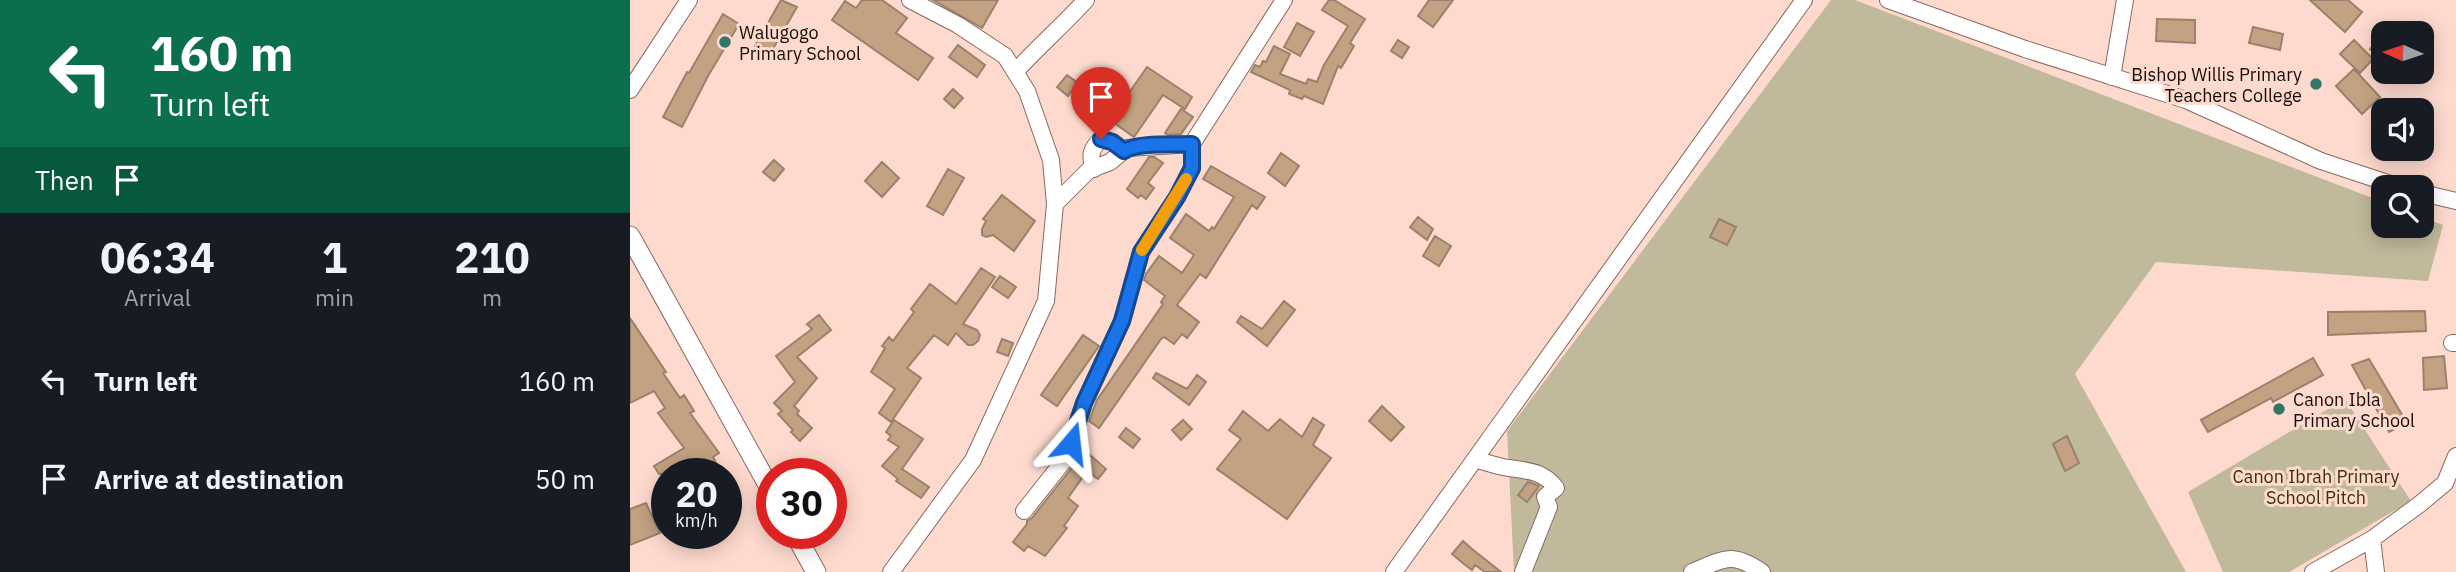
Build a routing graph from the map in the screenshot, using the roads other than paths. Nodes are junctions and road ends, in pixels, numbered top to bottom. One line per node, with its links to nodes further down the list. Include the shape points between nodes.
1 (689, 0): 10 (street)
2 (911, 0): 8 (street, via 1005,56)
3 (1086, 0): 8 (street)
4 (1284, 0): 11 (street)
5 (1804, 0): 19 (street)
6 (1888, 0): 9 (street)
7 (2124, 0): 9 (street)
8 (1015, 72): 17 (street, via 1027,92 1051,160)
9 (2112, 78): 14 (street, via 2186,100 2321,161)
10 (630, 90)
11 (1192, 144): 12 (street); 22 (street, via 1192,168 1141,252 1122,321 1084,403 1066,458)
12 (1124, 151): 13 (street); 13 (street, via 1101,139 1092,148)
13 (1094, 169): 17 (street)
14 (2371, 177)
15 (2434, 196): 16 (street)
16 (2456, 201)
17 (1055, 204): 26 (street, via 1046,301 973,460)
18 (630, 236): 21 (main road)
19 (1475, 459): 27 (street); 28 (street, via 1540,474 1556,488 1545,497 1549,507)
20 (2455, 460): 23 (street, via 2445,483)
21 (756, 463)
22 (1024, 511)
23 (2372, 539): 31 (street); 32 (street)
24 (803, 549): 25 (main road)
25 (816, 572)
26 (891, 572)
27 (1394, 572)
28 (1523, 572)
29 (1692, 572): 30 (street, via 1740,558)
30 (1762, 572)
31 (2313, 572)
32 (2376, 572)

